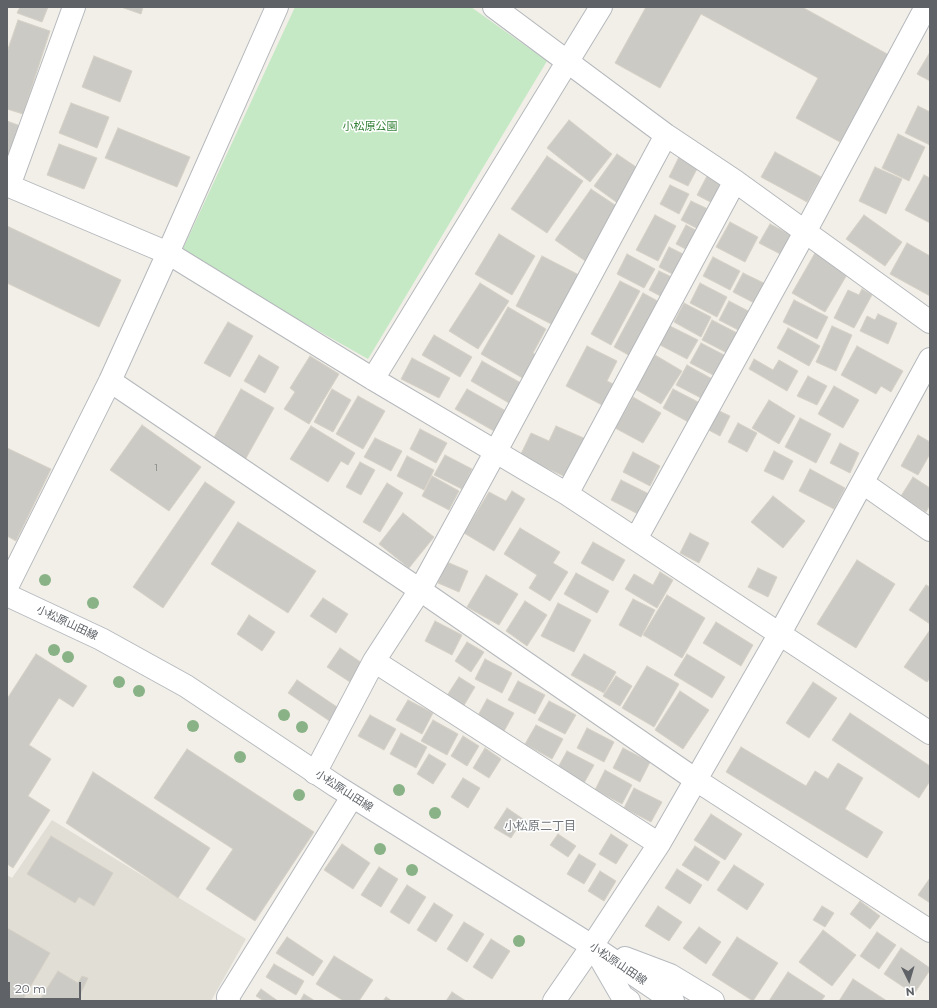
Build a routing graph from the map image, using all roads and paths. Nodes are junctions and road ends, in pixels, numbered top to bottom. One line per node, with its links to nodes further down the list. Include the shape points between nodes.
1 (74, 7): 9 (street)
2 (277, 7): 11 (street)
3 (494, 7): 6 (street)
4 (601, 7): 6 (street)
5 (926, 7): 10 (street)
6 (568, 61): 7 (street); 14 (street)
7 (666, 135): 8 (street); 16 (street)
8 (735, 181): 10 (street); 18 (street)
9 (8, 185): 11 (street)
10 (805, 232): 12 (street); 20 (street)
11 (168, 253): 14 (street); 15 (street)
12 (930, 322)
13 (930, 359): 17 (street)
14 (373, 379): 16 (street)
15 (110, 381): 21 (street); 22 (street)
16 (496, 451): 18 (street); 22 (street)
17 (863, 483): 19 (street); 24 (street)
18 (568, 494): 20 (street)
19 (930, 530)
20 (636, 539): 24 (street)
21 (7, 587)
22 (420, 590): 25 (street); 28 (street)
23 (7, 595): 27 (street, 小松原山田線, via 101,639 186,686)
24 (779, 635): 26 (street); 28 (street)
25 (374, 661): 27 (street); 30 (street)
26 (930, 734)
27 (316, 773): 29 (street, 小松原山田線)
28 (696, 780): 30 (street); 31 (street)
29 (352, 797): 32 (street, 小松原山田線); 33 (street, via 228,997)
30 (659, 844): 32 (street)
31 (930, 932)
32 (592, 946): 34 (street); 35 (street, via 622,996); 36 (street, 小松原山田線); 37 (street, via 670,975)
33 (229, 1001)
34 (554, 1001)
35 (629, 1001)
36 (673, 1001)
37 (713, 1001)

